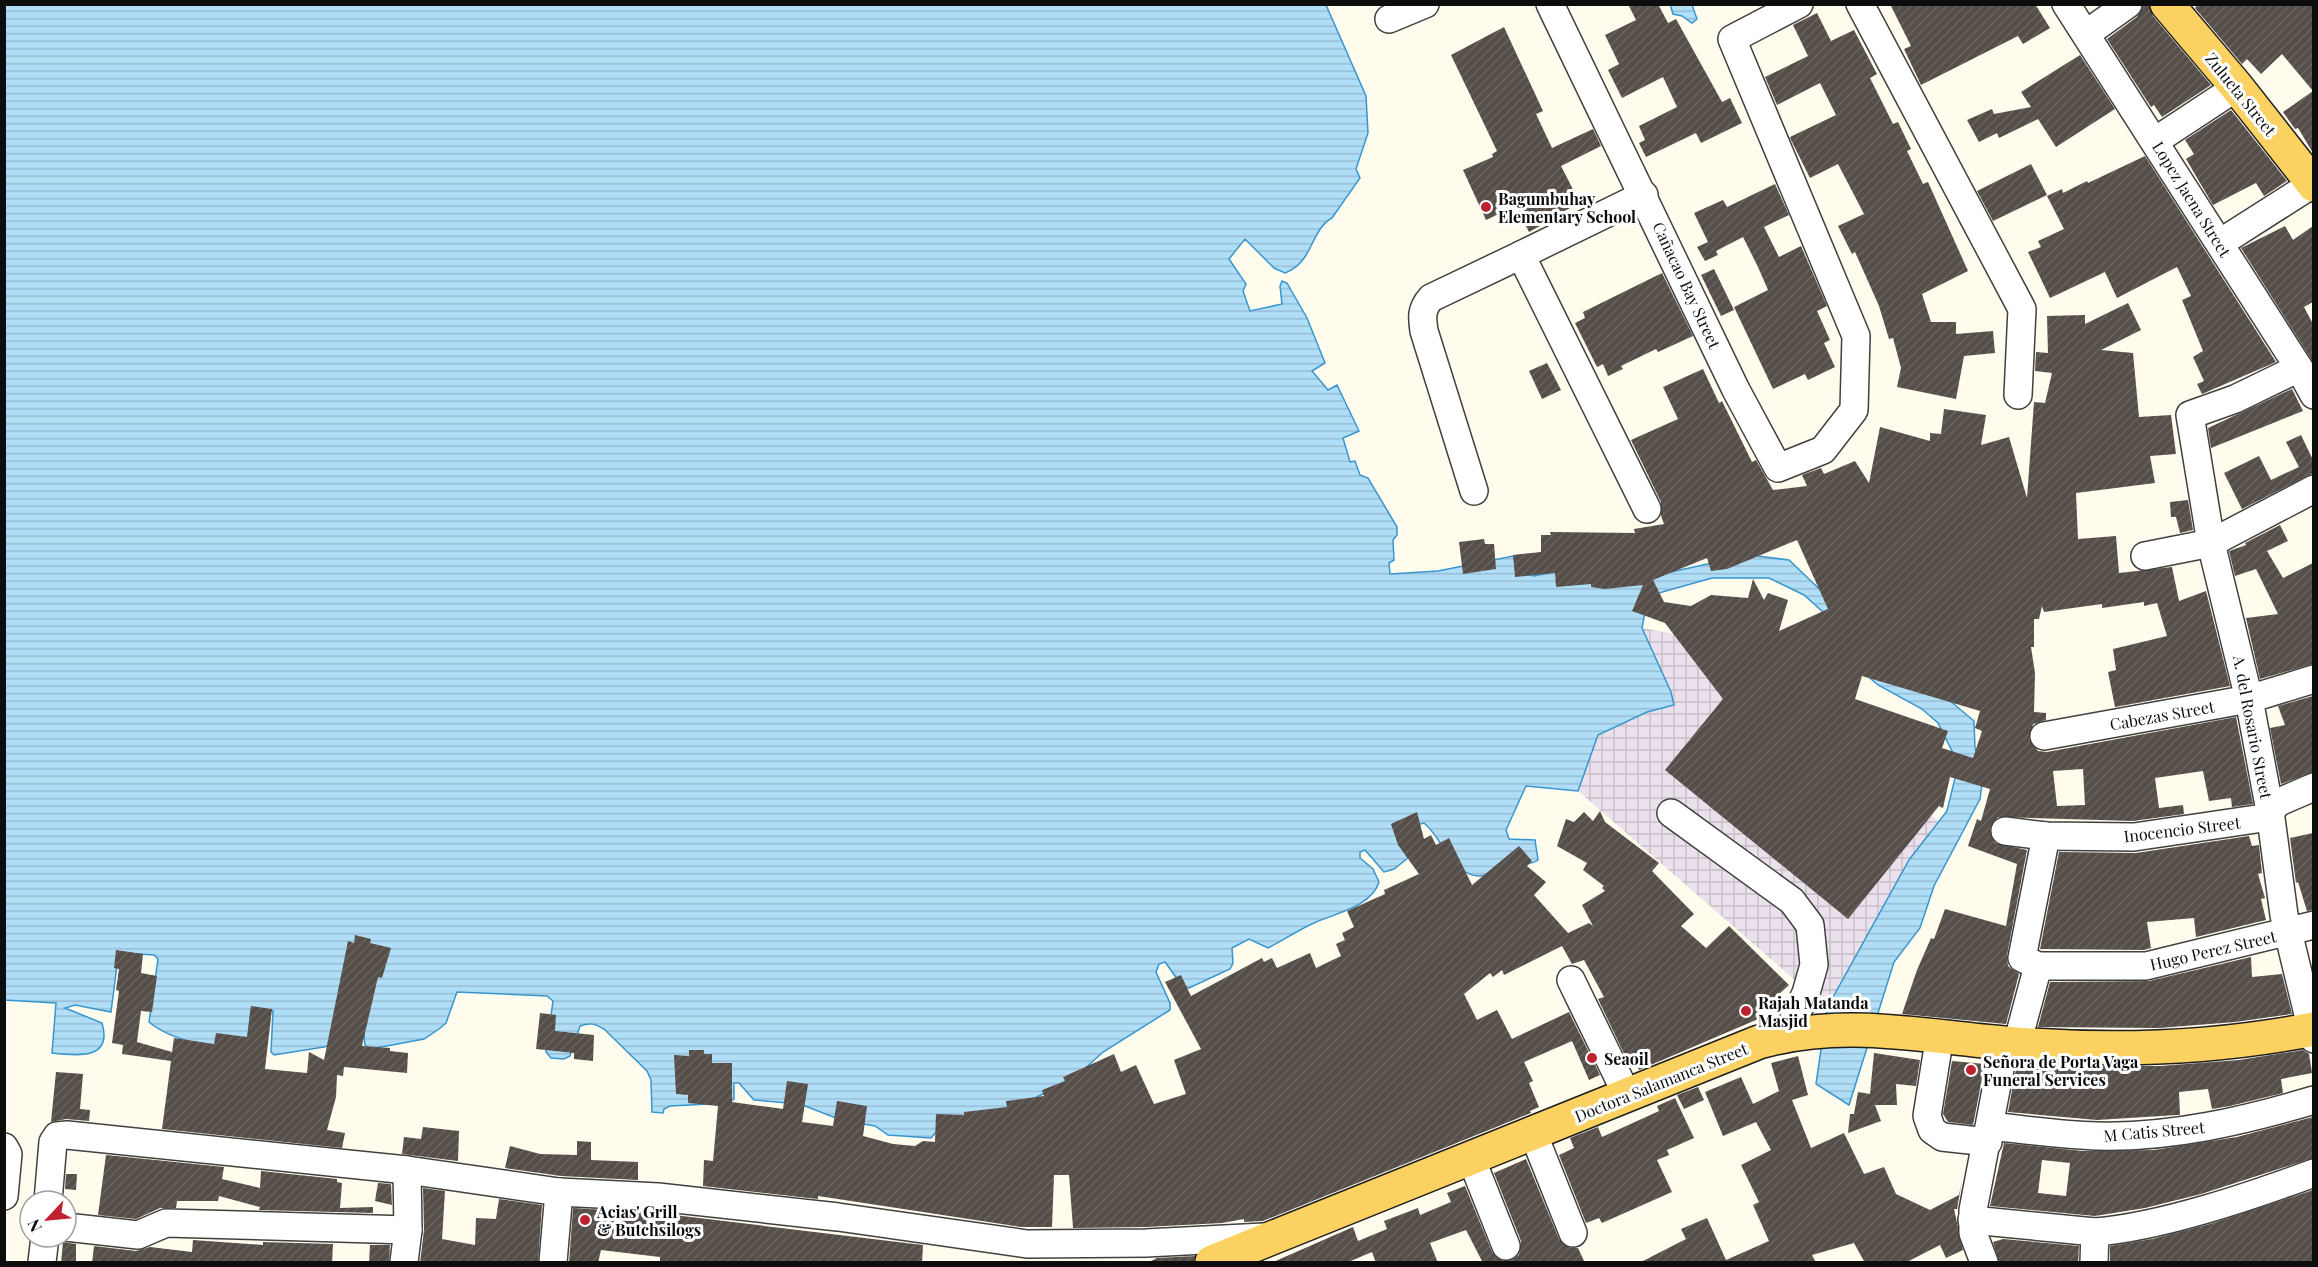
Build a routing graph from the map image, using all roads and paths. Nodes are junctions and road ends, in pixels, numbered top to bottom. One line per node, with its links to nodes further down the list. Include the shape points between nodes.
1 (1425, 4): 8 (street)
2 (1550, 4): 13 (street, Cañacao Bay Street)
3 (1799, 4): 13 (street, Cañacao Bay Street, via 1732,39 1856,336 1854,411 1823,450 1778,468 1736,390)
4 (1860, 4): 17 (street, via 2022,309)
5 (2066, 4): 9 (street, Lopez Jaena Street)
6 (2128, 4): 9 (street)
7 (2167, 4): 10 (main road, Zulueta Street)
8 (1389, 19)
9 (2086, 34): 11 (street, Lopez Jaena Street)
10 (2237, 87): 11 (street); 12 (main road, Zulueta Street)
11 (2155, 141): 14 (street, Lopez Jaena Street)
12 (2313, 184): 14 (street)
13 (1644, 195): 15 (street)
14 (2220, 243): 16 (street, Lopez Jaena Street)
15 (1521, 255): 20 (street, via 1431,298 1422,314 1424,332); 21 (street)
16 (2302, 358): 18 (street, Lopez Jaena Street); 22 (street, A. del Rosario Street, via 2235,399 2190,415)
17 (2018, 395)
18 (2313, 395)
19 (2313, 489): 22 (street)
20 (1474, 490)
21 (1647, 509)
22 (2211, 543): 23 (street); 25 (street, A. del Rosario Street)
23 (2145, 556)
24 (2313, 679): 25 (street, Cabezas Street)
25 (2249, 699): 26 (street, Cabezas Street); 28 (street, A. del Rosario Street)
26 (2044, 736)
27 (2313, 788): 28 (street, Inocencio Street, via 2279,802)
28 (2270, 811): 31 (street, Inocencio Street, via 2263,818 2134,837); 33 (street, A. del Rosario Street)
29 (1671, 813): 36 (street, via 1792,901 1810,925 1814,965)
30 (2005, 831): 31 (street, Inocencio Street)
31 (2046, 836): 34 (street, via 2022,958)
32 (2313, 925): 33 (street, Hugo Perez Street)
33 (2288, 933): 34 (street, Hugo Perez Street, via 2146,966); 37 (street, A. del Rosario Street)
34 (2038, 966): 39 (street)
35 (1571, 980): 40 (street)
36 (1800, 1033): 38 (main road, Doctora Salamanca Street, via 1891,1030); 40 (main road, Doctora Salamanca Street, via 1760,1042)
37 (2313, 1033): 39 (main road, Doctora Salamanca Street, via 2125,1049)
38 (1940, 1035): 39 (main road, Doctora Salamanca Street); 43 (street, M Catis Street, via 1927,1116 1932,1130 1942,1137)
39 (2011, 1044): 43 (street)
40 (1627, 1095): 42 (main road, Doctora Salamanca Street)
41 (2313, 1100): 43 (street, M Catis Street, via 2228,1124 2140,1135)
42 (1533, 1133): 45 (main road, Doctora Salamanca Street); 55 (street)
43 (1990, 1134): 51 (street)
44 (4, 1146): 50 (street, via 8,1154)
45 (1471, 1158): 56 (main road, Doctora Salamanca Street); 57 (street)
46 (406, 1170): 48 (street, via 62,1134 53,1142); 49 (street); 53 (street)
47 (2313, 1173): 54 (street, via 2181,1215)
48 (49, 1189)
49 (559, 1192): 56 (street, via 658,1197 1027,1244); 59 (street)
50 (4, 1196)
51 (1972, 1220): 54 (street); 61 (street)
52 (78, 1228): 53 (street, via 138,1235 166,1223)
53 (408, 1230): 58 (street)
54 (2095, 1232): 62 (street)
55 (1573, 1233)
56 (1281, 1236): 60 (main road, Doctora Salamanca Street)
57 (1506, 1246)
58 (404, 1263)
59 (553, 1263)
60 (1212, 1263)
61 (1984, 1263)
62 (2094, 1263)

